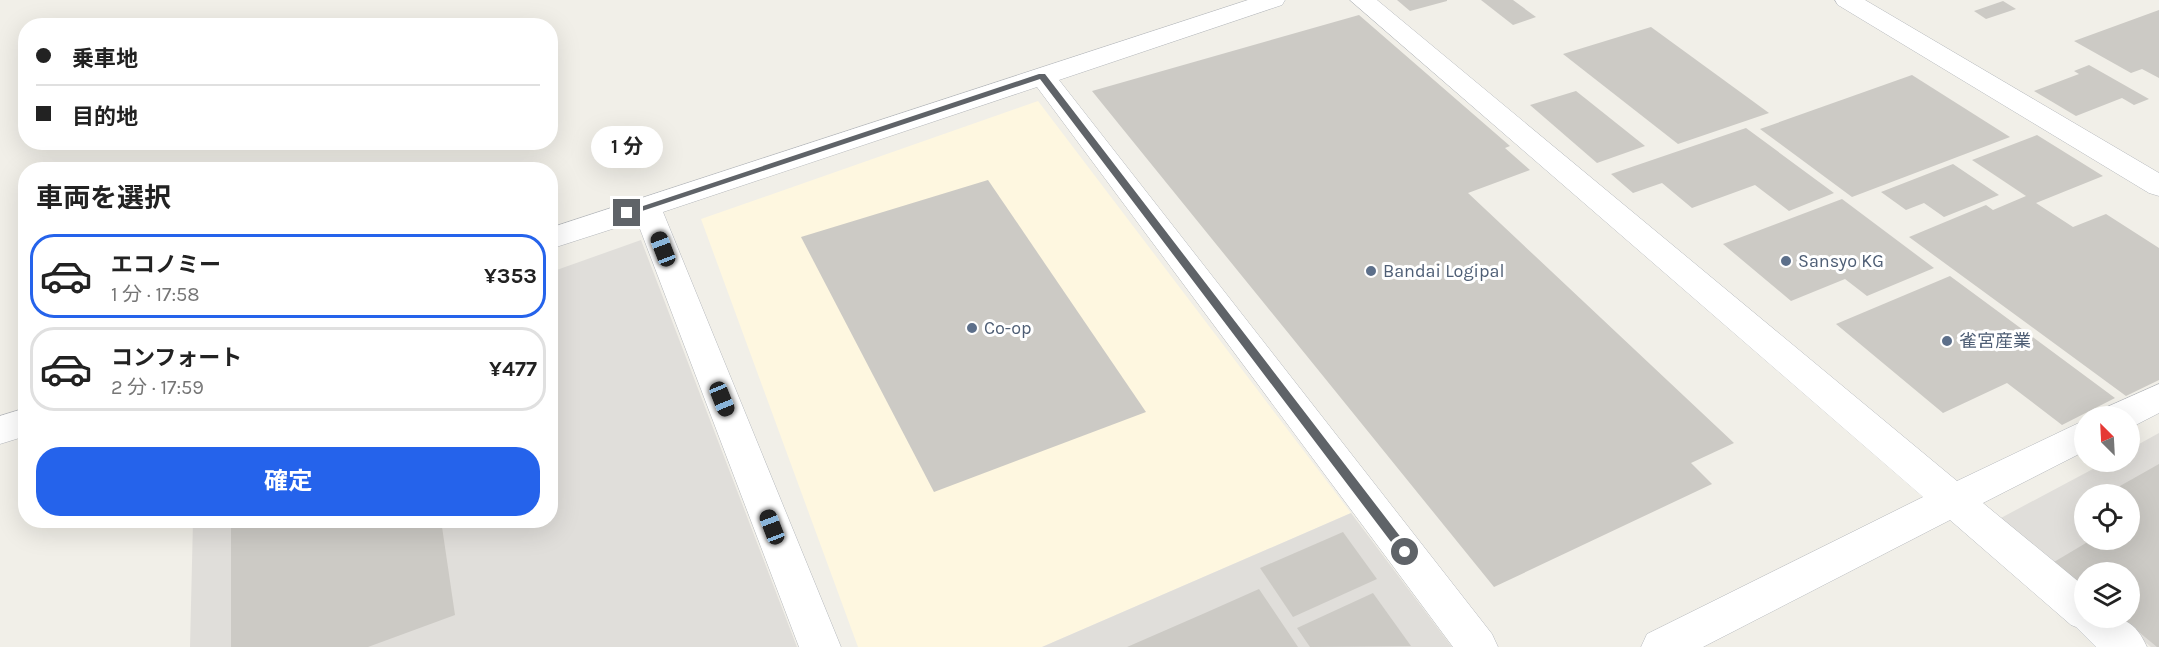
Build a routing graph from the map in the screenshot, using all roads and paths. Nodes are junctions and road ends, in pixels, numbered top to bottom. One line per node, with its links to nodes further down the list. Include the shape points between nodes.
1 (1273, 0): 4 (street)
2 (1362, 0): 13 (street)
3 (1847, 0): 5 (street)
4 (1042, 76): 6 (street); 17 (street)
5 (2159, 186)
6 (646, 206): 7 (street); 16 (street)
7 (558, 236)
8 (2159, 397): 9 (street)
9 (2140, 407)
10 (18, 424): 11 (street)
11 (0, 430)
12 (2074, 440): 13 (street)
13 (1953, 501): 14 (street); 18 (street)
14 (2074, 603)
15 (2104, 628): 19 (street)
16 (820, 647)
17 (1477, 647)
18 (1662, 647)
19 (2126, 647)

